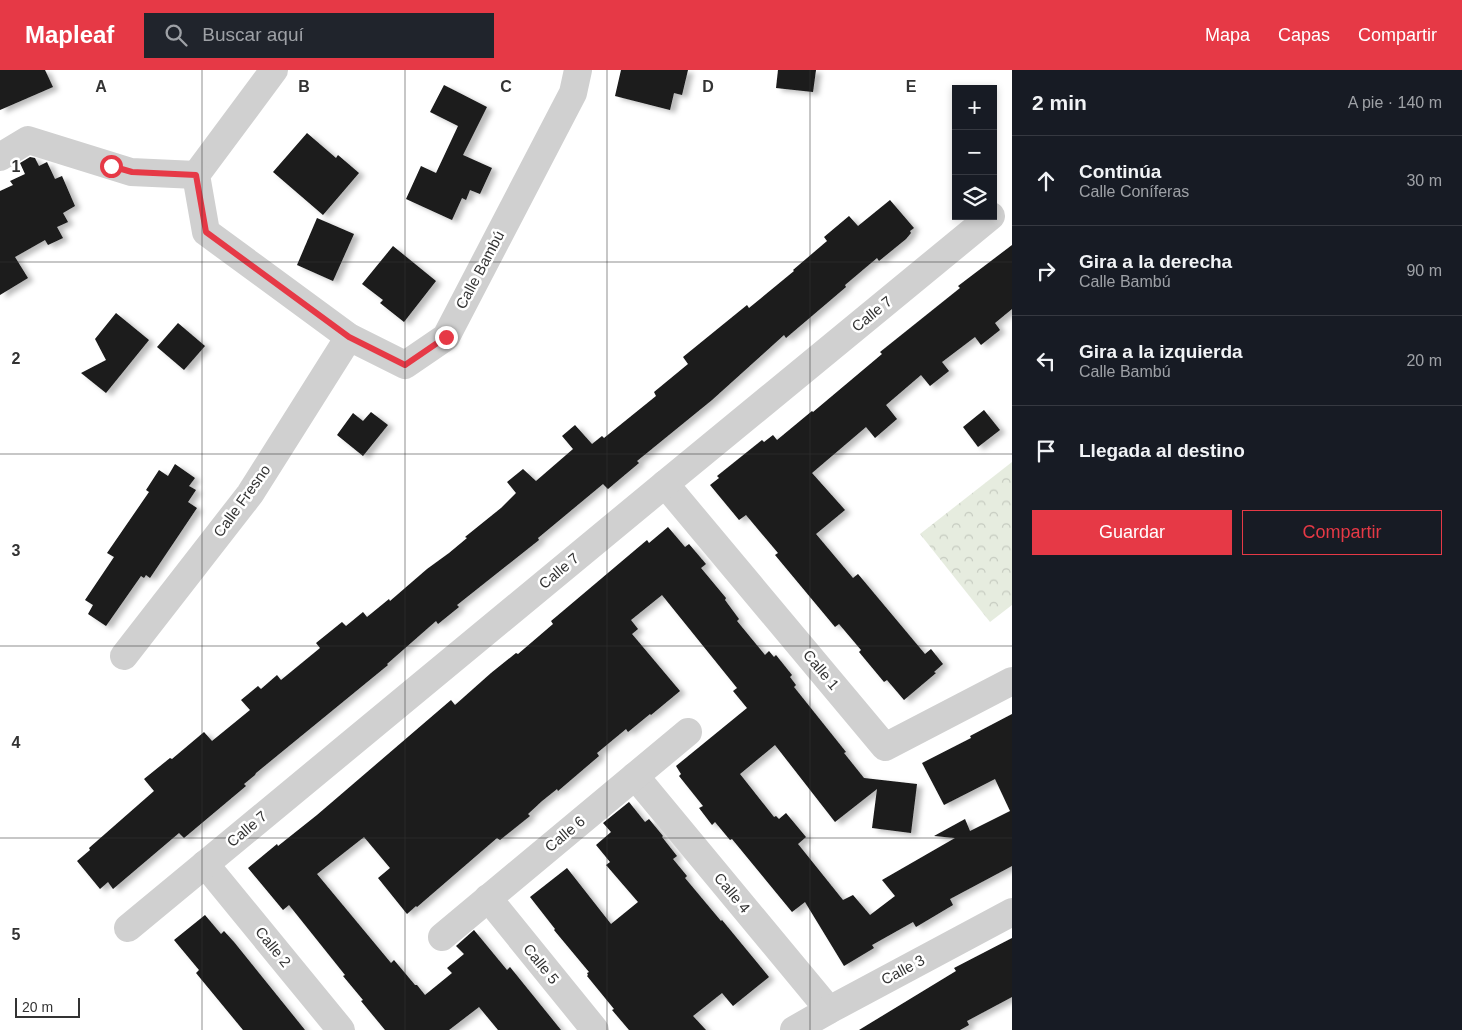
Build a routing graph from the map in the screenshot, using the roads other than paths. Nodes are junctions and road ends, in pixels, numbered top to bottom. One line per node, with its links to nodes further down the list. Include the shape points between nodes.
1 (274, 70): 4 (street)
2 (578, 70): 6 (street, Calle Bambú, via 573,93 446,337 405,365)
3 (0, 157): 4 (street, via 28,140 132,172)
4 (196, 175): 6 (street, Calle Bambú, via 206,232)
5 (986, 220): 7 (street, Calle 7)
6 (349, 337): 8 (street, Calle Fresno, via 250,494)
7 (665, 484): 9 (street, Calle 1, via 884,747); 12 (street, Calle 7)
8 (124, 656)
9 (1012, 681)
10 (688, 732): 11 (street, Calle 6)
11 (635, 776): 13 (street, Calle 6); 17 (street, Calle 4)
12 (205, 864): 15 (street, Calle 7); 18 (street, Calle 2)
13 (488, 898): 16 (street, Calle 6); 19 (street, Calle 5)
14 (1012, 912): 17 (street, Calle 3)
15 (128, 928)
16 (442, 937)
17 (829, 1010): 20 (street, Calle 3)
18 (341, 1030)
19 (595, 1030)
20 (794, 1030)

